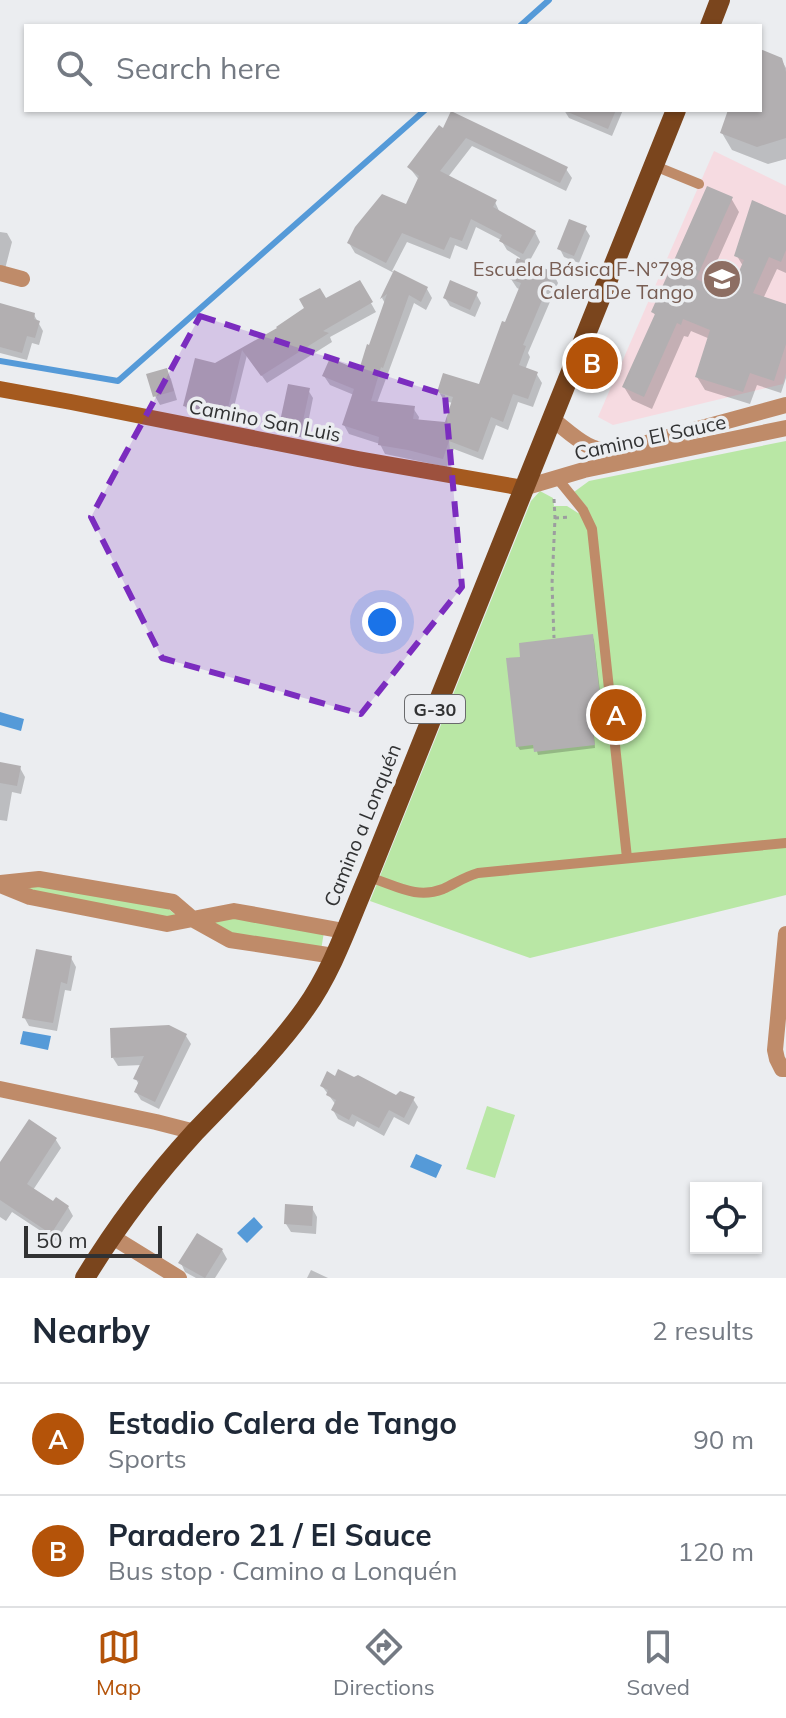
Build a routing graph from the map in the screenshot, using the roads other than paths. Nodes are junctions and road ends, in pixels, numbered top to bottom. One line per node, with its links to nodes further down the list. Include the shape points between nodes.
1 (720, 0): 2 (main road)
2 (711, 24)
3 (675, 112): 4 (main road, Camino a Lonquén / G-30)
4 (655, 166): 5 (lane); 10 (main road, Camino a Lonquén / G-30)
5 (699, 184)
6 (0, 273): 7 (street)
7 (22, 279)
8 (0, 389): 15 (street, Camino San Luis)
9 (786, 405): 12 (street, Camino El Sauce, via 617,451)
10 (551, 418): 12 (street, Camino El Sauce); 15 (main road, Camino a Lonquén / G-30)
11 (786, 428): 13 (street, Camino El Sauce)
12 (589, 447): 13 (street)
13 (584, 470): 14 (street, Camino El Sauce)
14 (557, 478): 15 (street, Camino El Sauce); 17 (lane, via 592,529)
15 (523, 488): 18 (main road, Camino a Lonquén / G-30)
16 (786, 843): 17 (lane)
17 (627, 858): 18 (lane, via 478,873 425,893)
18 (368, 877): 21 (main road, Camino a Lonquén / G-30)
19 (0, 884): 20 (street, via 30,897 167,924)
20 (194, 920): 21 (street, via 234,911); 23 (street, via 230,940)
21 (344, 931): 23 (main road, Camino a Lonquén / G-30)
22 (786, 934): 24 (street, via 775,1050)
23 (334, 956): 26 (main road, Camino a Lonquén / G-30, via 307,1006 268,1057)
24 (786, 1069)
25 (0, 1089): 26 (street)
26 (195, 1132): 27 (main road, Camino a Lonquén / G-30)
27 (111, 1236): 28 (main road, Camino a Lonquén / G-30); 29 (street)
28 (85, 1278)
29 (179, 1278)

